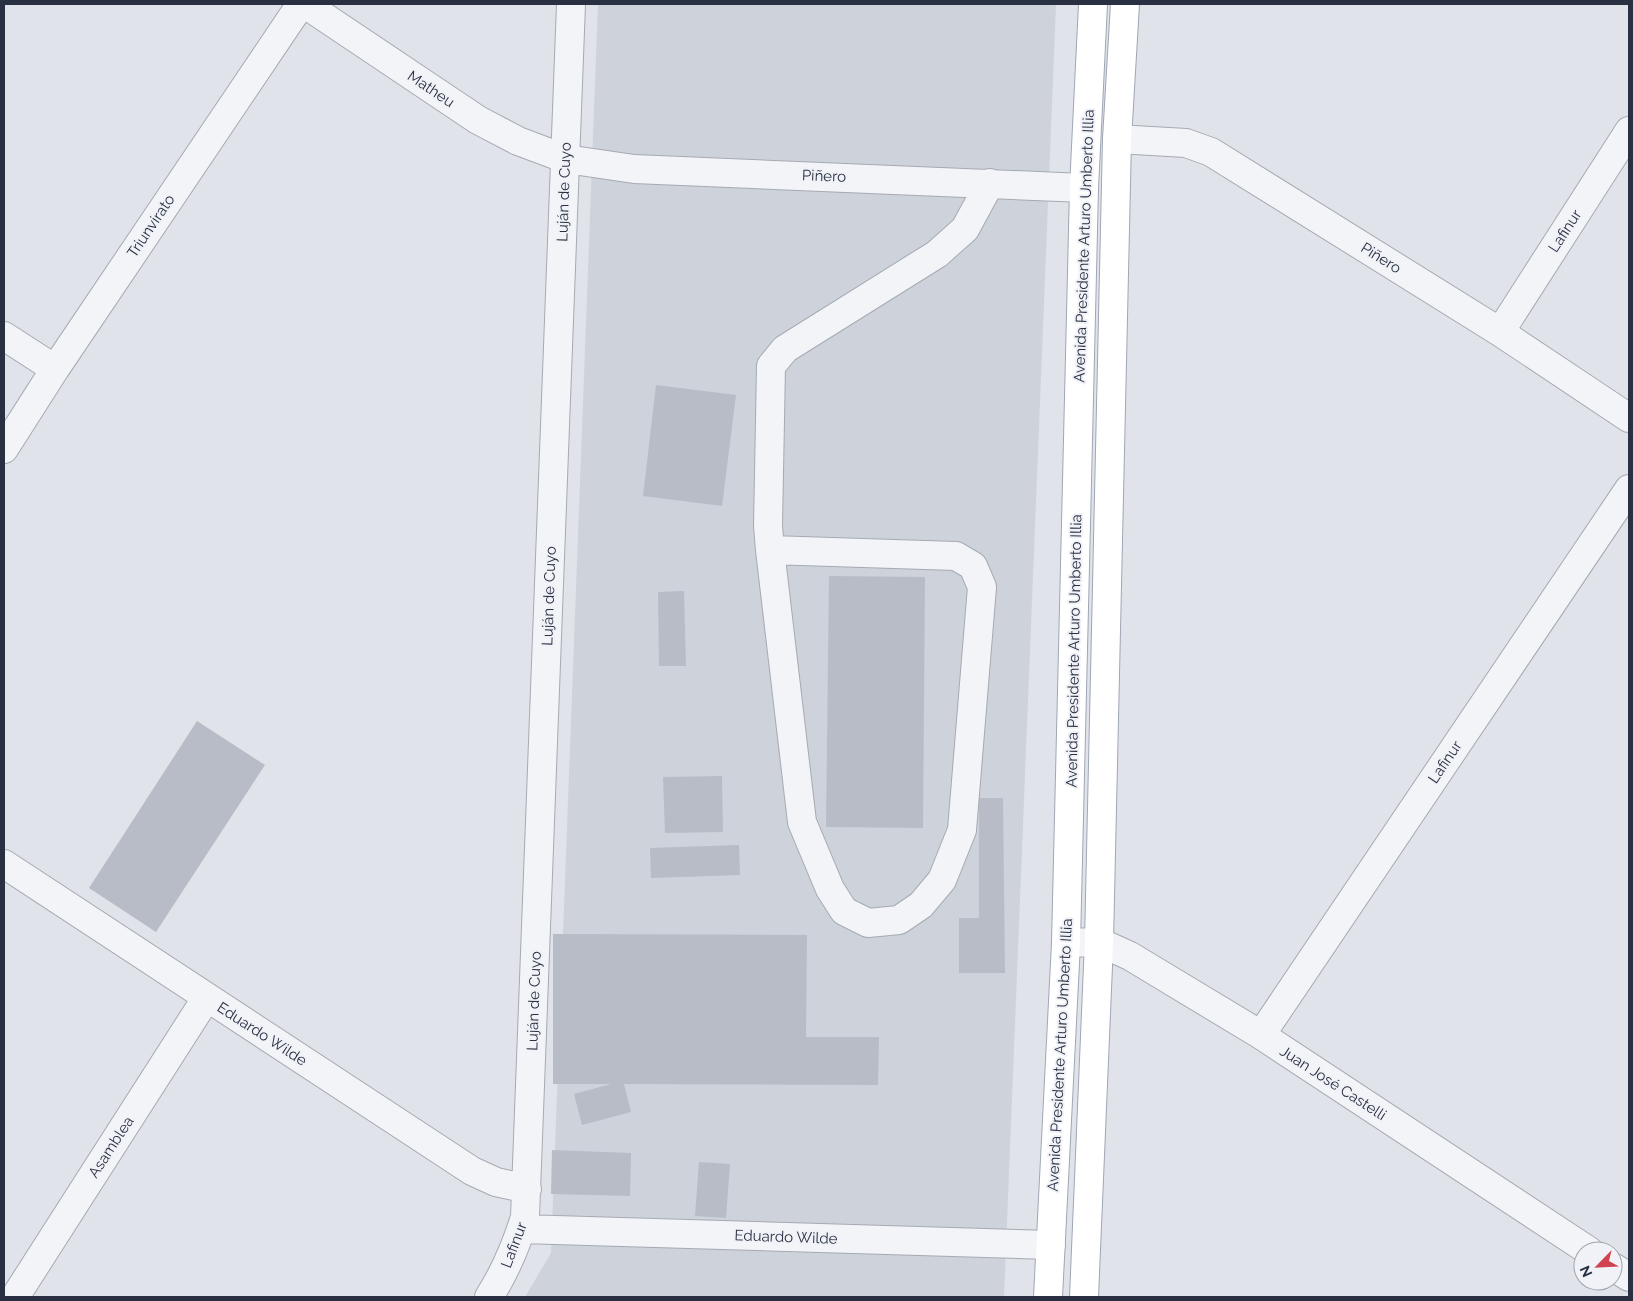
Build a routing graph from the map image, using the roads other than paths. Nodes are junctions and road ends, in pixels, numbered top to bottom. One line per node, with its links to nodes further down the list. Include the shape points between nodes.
1 (303, 4): 7 (street, Matheu, via 478,120 518,141); 12 (street, Triunvirato)
2 (571, 4): 7 (street, Luján de Cuyo)
3 (1093, 4): 9 (main road, Avenida Presidente Arturo Umberto Illia)
4 (1125, 4): 6 (main road, Avenida Presidente Arturo Umberto Illia)
5 (1629, 131): 10 (street, Lafinur)
6 (1117, 139): 10 (street, Piñero, via 1186,143 1211,152); 18 (main road, Avenida Presidente Arturo Umberto Illia)
7 (566, 159): 8 (street, Piñero, via 634,168); 22 (street, Luján de Cuyo)
8 (990, 183): 9 (street, Piñero); 16 (street, via 965,228 937,254 785,348 770,366)
9 (1084, 188): 19 (main road, Avenida Presidente Arturo Umberto Illia)
10 (1500, 332): 13 (street, Piñero)
11 (4, 336): 12 (street)
12 (55, 369): 14 (street, Triunvirato)
13 (1629, 418)
14 (4, 449)
15 (1629, 489): 21 (street, Lafinur)
16 (770, 550): 16 (street, via 802,822 830,889 844,912 868,923 899,920 921,906 942,880 962,830 982,587 973,566 956,556)
17 (4, 864): 20 (street, Eduardo Wilde)
18 (1099, 942): 19 (street, Juan José Castelli); 21 (street, Juan José Castelli, via 1130,956); 29 (main road, Avenida Presidente Arturo Umberto Illia)
19 (1066, 943): 25 (main road, Avenida Presidente Arturo Umberto Illia)
20 (207, 997): 22 (street, Eduardo Wilde, via 472,1171 496,1182); 26 (street, Asamblea)
21 (1261, 1035): 24 (street, Juan José Castelli)
22 (526, 1189): 23 (street, Lafinur)
23 (521, 1229): 25 (street, Eduardo Wilde); 27 (street, Lafinur, via 501,1278)
24 (1574, 1241)
25 (1051, 1245): 28 (main road, Avenida Presidente Arturo Umberto Illia)
26 (15, 1297)
27 (489, 1297)
28 (1048, 1297)
29 (1084, 1297)

